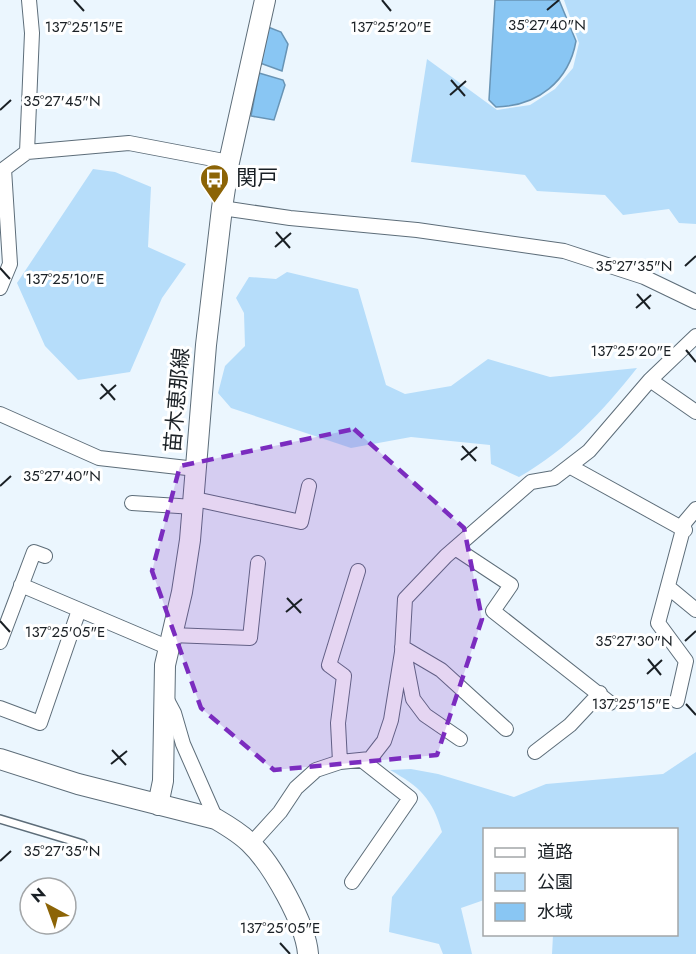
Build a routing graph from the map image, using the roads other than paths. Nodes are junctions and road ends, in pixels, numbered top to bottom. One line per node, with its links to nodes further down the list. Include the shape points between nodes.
1 (29, 0): 3 (street, via 32,33)
2 (266, 0): 4 (main road, 苗木恵那線)
3 (27, 152): 4 (street, via 129,143); 6 (street, via 4,169 10,264)
4 (229, 162): 5 (main road, 苗木恵那線)
5 (222, 208): 7 (street, via 564,251 644,277); 13 (main road, 苗木恵那線)
6 (0, 288)
7 (696, 302)
8 (696, 336): 9 (street)
9 (650, 380): 10 (street); 12 (street)
10 (696, 412)
11 (0, 414): 13 (street, via 99,458)
12 (571, 467): 18 (street); 19 (street, via 554,478 531,482)
13 (196, 469): 16 (main road, 苗木恵那線)
14 (309, 486): 16 (street, via 301,522)
15 (132, 503): 16 (street)
16 (194, 503): 27 (main road, 苗木恵那線, via 182,592)
17 (696, 509): 18 (street)
18 (688, 527): 24 (street)
19 (454, 548): 29 (street, via 405,599); 35 (street, via 511,585 493,611 605,698)
20 (45, 556): 23 (street, via 34,552)
21 (258, 563): 27 (street, via 250,638)
22 (358, 571): 38 (street, via 329,665 344,676 338,723)
23 (21, 585): 25 (street); 28 (street)
24 (668, 587): 26 (street); 31 (street, via 658,623 686,661)
25 (79, 610): 27 (street); 32 (street, via 40,723)
26 (696, 610)
27 (169, 641): 30 (main road, 苗木恵那線)
28 (0, 642)
29 (402, 647): 33 (street, via 441,670); 34 (street, via 413,699 425,715); 37 (street, via 384,741 370,759)
30 (165, 696): 39 (main road, 苗木恵那線, via 163,781); 41 (street)
31 (677, 701)
32 (0, 708)
33 (506, 729)
34 (460, 739)
35 (535, 752)
36 (0, 759): 39 (main road)
37 (363, 761): 38 (street); 44 (street, via 410,798)
38 (340, 762): 43 (street, via 316,770 296,788)
39 (158, 806): 41 (main road)
40 (0, 819): 42 (lane)
41 (216, 819): 43 (main road)
42 (83, 844)
43 (251, 844): 45 (main road, via 273,874 301,927)
44 (352, 882)
45 (308, 954)

